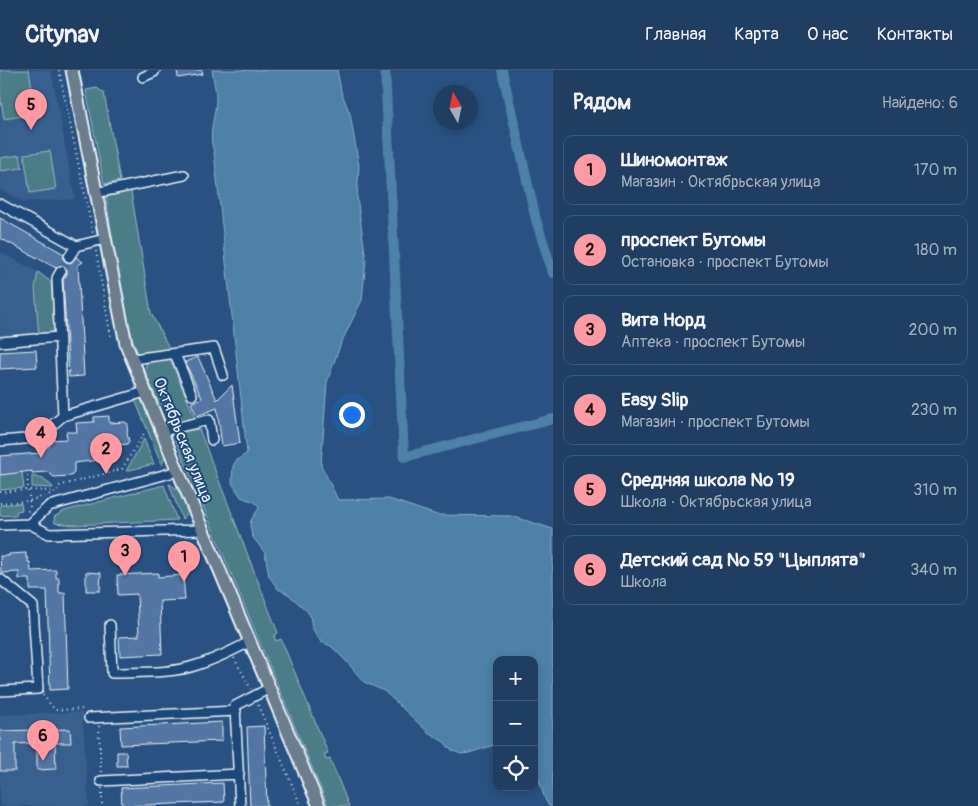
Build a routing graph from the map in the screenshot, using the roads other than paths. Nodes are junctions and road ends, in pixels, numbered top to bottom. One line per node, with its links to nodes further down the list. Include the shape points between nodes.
1 (72, 70): 5 (main road, Октябрьская улица)
2 (155, 70): 3 (street)
3 (143, 77)
4 (184, 175): 5 (street)
5 (95, 193): 7 (main road, Октябрьская улица)
6 (0, 204): 8 (street)
7 (100, 240): 8 (street); 14 (main road, Октябрьская улица, via 126,344)
8 (76, 246): 9 (street)
9 (69, 257)
10 (61, 271): 11 (street, via 57,278)
11 (59, 338): 12 (street); 18 (street)
12 (0, 342)
13 (174, 354): 14 (street); 15 (street, via 214,348); 17 (street)
14 (133, 359): 16 (main road, Октябрьская улица)
15 (223, 375)
16 (146, 392): 18 (street); 19 (main road, Октябрьская улица)
17 (192, 395)
18 (64, 416): 21 (street, via 37,438)
19 (162, 432): 20 (street, via 209,420); 22 (main road, Октябрьская улица)
20 (212, 440)
21 (0, 441)
22 (178, 471): 23 (street, via 49,506); 25 (main road, Октябрьская улица)
23 (30, 524): 24 (street); 25 (street, via 49,534)
24 (0, 526)
25 (202, 530): 28 (main road, Октябрьская улица)
26 (0, 579): 30 (street, via 33,606 38,689)
27 (110, 625): 28 (street, via 112,673 188,667)
28 (251, 641): 29 (main road, Октябрьская улица)
29 (270, 688): 31 (street, via 235,706); 36 (main road, Октябрьская улица)
30 (0, 691)
31 (236, 711): 32 (street); 33 (street)
32 (89, 718)
33 (239, 774): 34 (street); 35 (street)
34 (101, 781)
35 (240, 806)
36 (320, 806)

